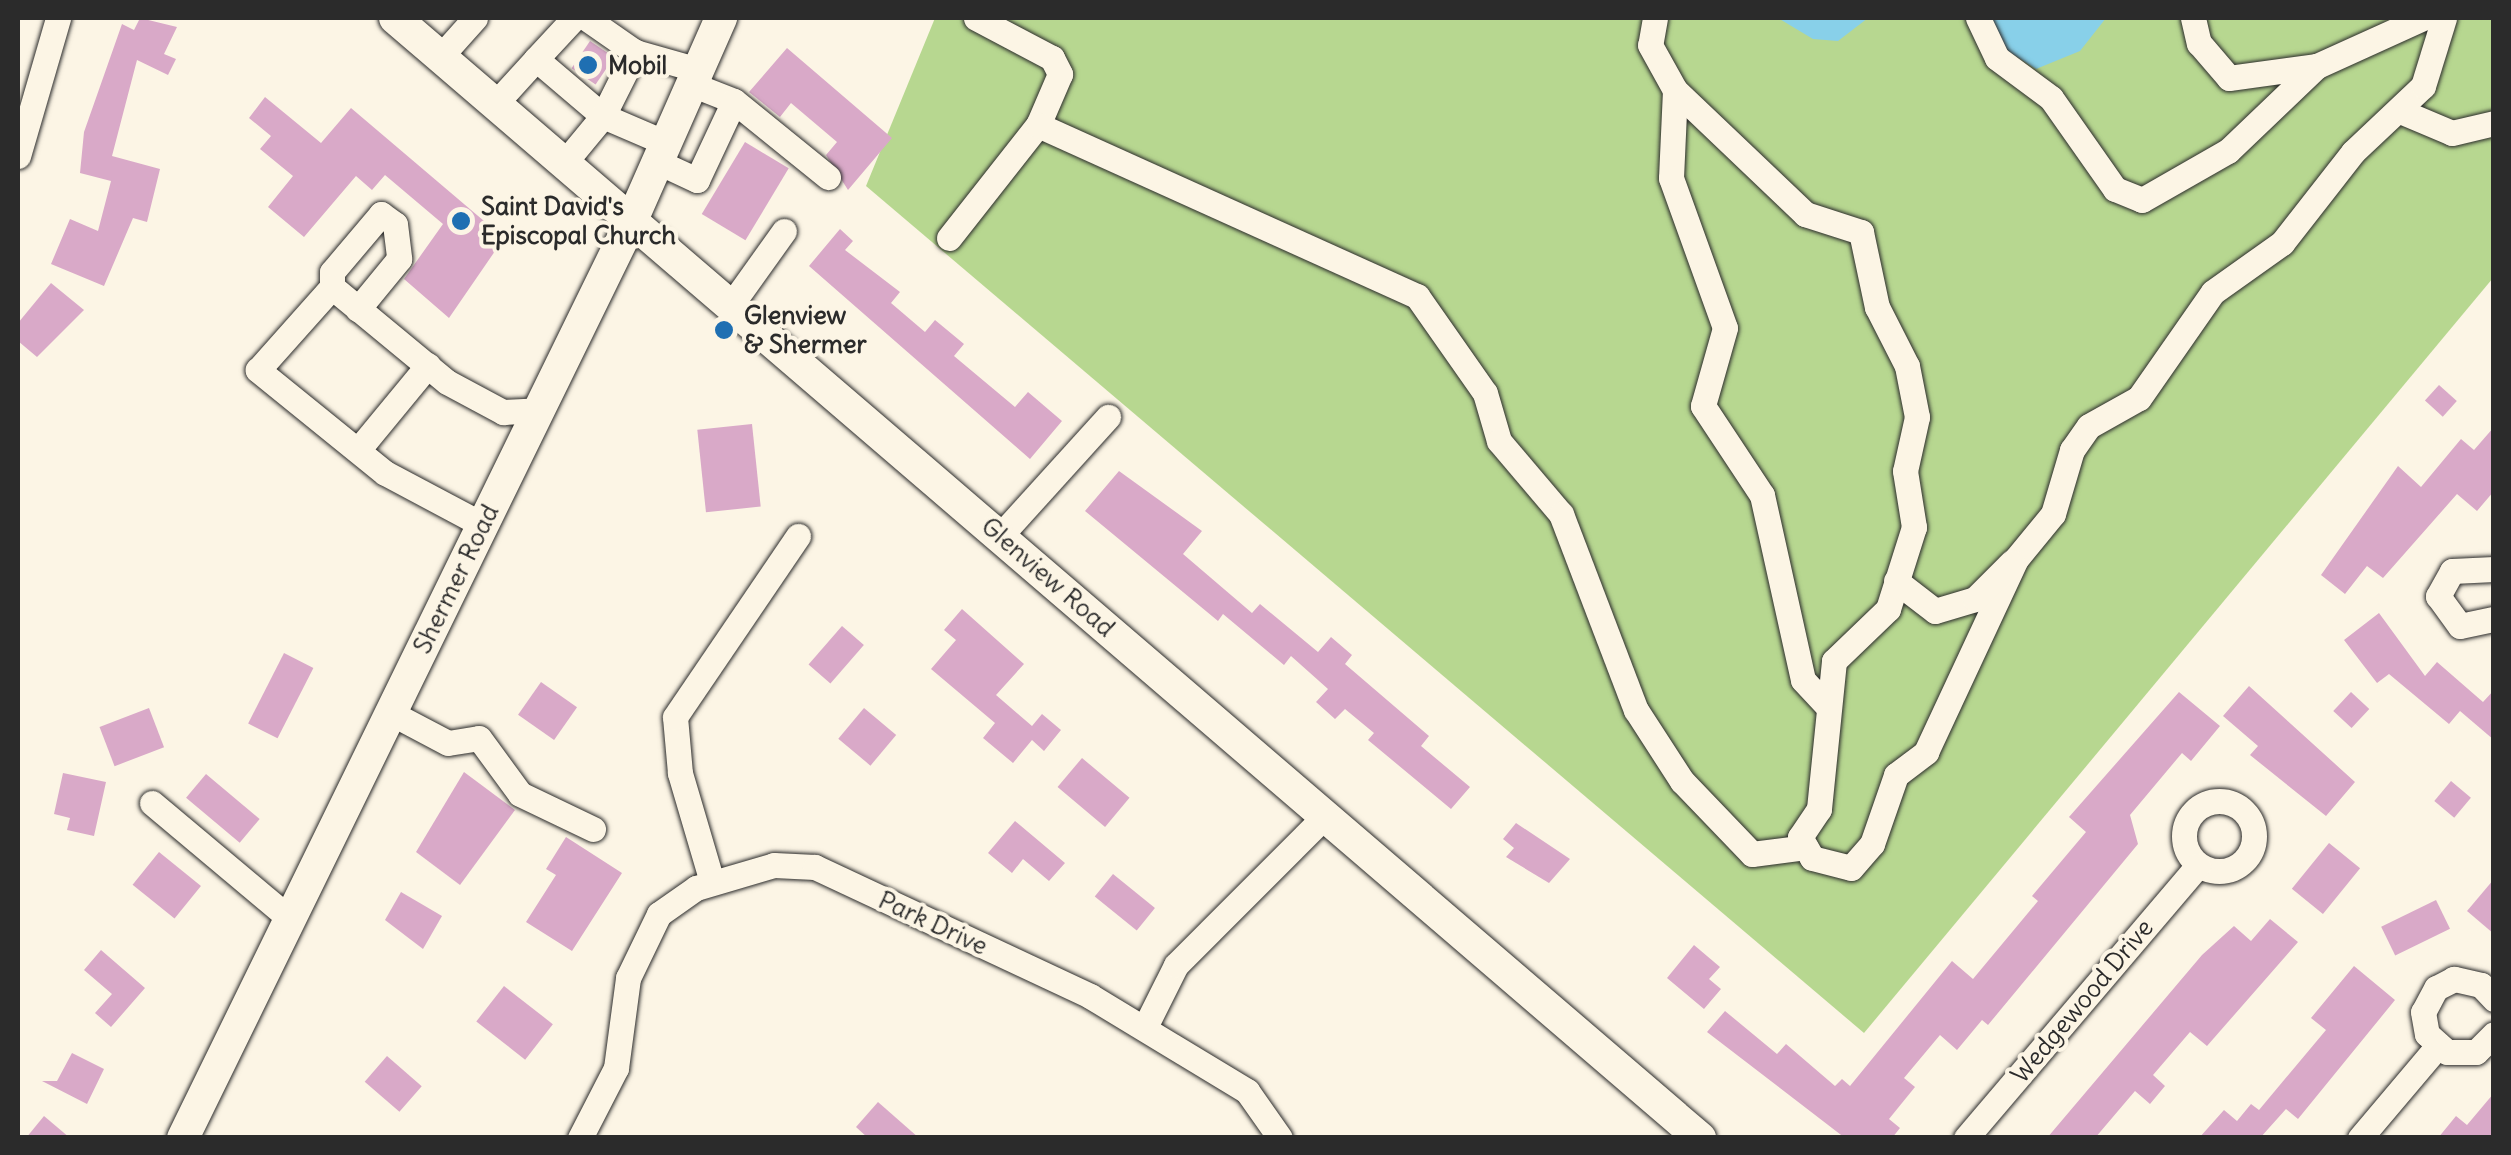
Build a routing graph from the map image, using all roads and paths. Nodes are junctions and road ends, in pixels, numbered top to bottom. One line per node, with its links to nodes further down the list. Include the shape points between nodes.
1 (58, 18): 27 (street)
2 (395, 18): 14 (main road, Glenview Road)
3 (475, 18): 14 (street)
4 (574, 18): 15 (street)
5 (586, 18): 13 (street)
6 (721, 18): 17 (main road, Shermer Road)
7 (976, 18): 24 (street, via 1052,58 1060,74)
8 (1655, 18): 18 (street, via 1650,45)
9 (1978, 18): 16 (street, via 1997,58 2052,98 2116,190 2142,200 2228,151)
10 (2193, 18): 16 (street, via 2199,42 2229,78)
11 (2423, 18): 16 (street)
12 (2444, 18): 21 (street, via 2440,50)
13 (635, 52): 17 (street); 22 (street)
14 (441, 56): 20 (main road, Glenview Road)
15 (536, 59): 20 (street); 22 (street)
16 (2317, 66)
17 (694, 77): 19 (street); 26 (main road, Shermer Road)
18 (1674, 90): 45 (street, via 1805,214 1861,232 1917,417 1905,470 1914,527); 47 (street, via 1671,178 1725,328 1703,406 1762,495 1803,680)
19 (734, 101): 25 (street); 29 (street)
20 (496, 103): 28 (main road, Glenview Road)
21 (2400, 111): 23 (street, via 2452,134); 43 (street, via 2353,152 2282,243 2213,292 2139,398 2089,426 2053,514)
22 (603, 116): 26 (street); 28 (street)
23 (2494, 123)
24 (1038, 125): 32 (street); 52 (street, via 1418,296 1485,393 1499,440 1562,514 1636,710 1682,781 1752,854)
25 (716, 140): 26 (street); 26 (street, via 697,180)
26 (666, 142): 30 (main road, Shermer Road)
27 (18, 156)
28 (565, 162): 30 (main road, Glenview Road)
29 (828, 177)
30 (632, 220): 34 (main road, Glenview Road); 37 (main road, Shermer Road)
31 (784, 232): 34 (street)
32 (949, 238)
33 (332, 287): 35 (street); 35 (street, via 332,272 381,214 395,224 399,259); 39 (street, via 258,370)
34 (731, 306): 42 (main road, Glenview Road)
35 (358, 308): 36 (street)
36 (428, 366): 37 (street, via 504,412); 39 (street)
37 (539, 410): 40 (main road, Shermer Road)
38 (1108, 417): 42 (street)
39 (358, 450): 40 (street, via 439,507)
40 (483, 524): 48 (main road, Shermer Road)
41 (798, 536): 54 (street, via 675,717 680,774)
42 (1000, 536): 50 (main road, Glenview Road)
43 (2016, 559): 45 (street, via 1975,599 1935,611); 52 (street, via 1926,752 1896,775 1872,844 1851,868 1829,866)
44 (2494, 569): 46 (street, via 2452,572 2438,596 2460,626)
45 (1896, 581): 47 (street, via 1888,609 1834,661)
46 (2494, 618)
47 (1828, 707): 52 (street, via 1819,809 1800,837)
48 (391, 713): 51 (street, via 448,743 478,738 520,794); 55 (main road, Shermer Road)
49 (152, 803): 55 (street)
50 (1326, 816): 57 (street, via 1176,966); 63 (main road, Glenview Road)
51 (594, 829)
52 (1806, 847)
53 (2198, 864): 64 (street, Wedgewood Drive)
54 (712, 882): 57 (street, Park Drive, via 774,865 815,866); 61 (street, Park Drive, via 659,914 628,978 616,1068)
55 (290, 919): 60 (main road, Shermer Road)
56 (2494, 999): 59 (street, via 2468,980 2436,988 2422,1012)
57 (1145, 1027): 62 (street, Park Drive, via 1246,1091)
58 (2494, 1034): 59 (street, via 2468,1054)
59 (2437, 1046): 65 (street)
60 (183, 1138)
61 (580, 1138)
62 (1280, 1138)
63 (1700, 1138)
64 (1966, 1138)
65 (2360, 1138)

